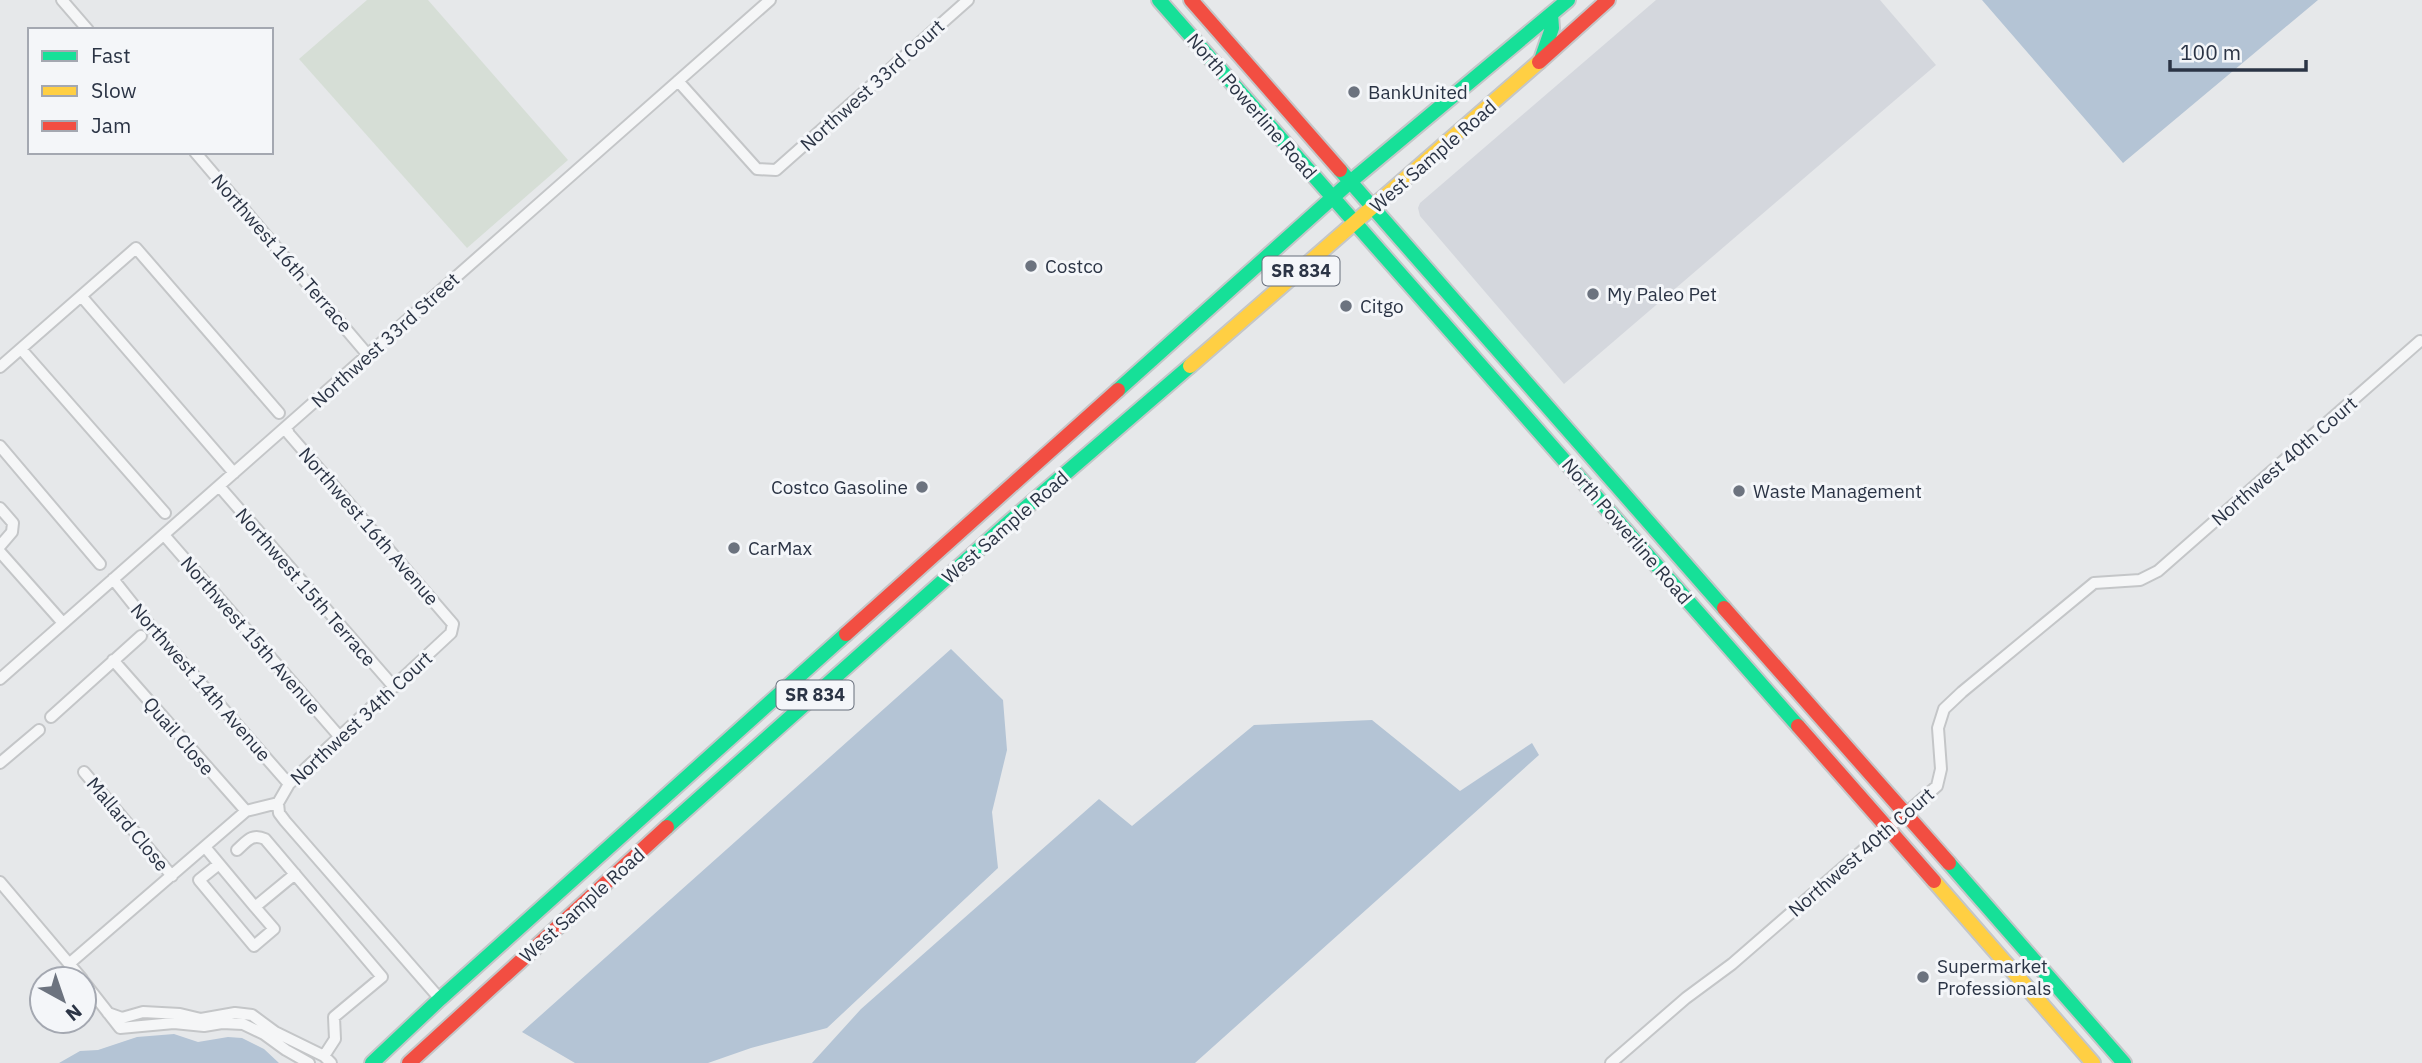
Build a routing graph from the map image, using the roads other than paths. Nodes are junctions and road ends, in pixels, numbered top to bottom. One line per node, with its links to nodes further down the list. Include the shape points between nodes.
1 (62, 0): 10 (street)
2 (770, 0): 13 (street, Northwest 33rd Street)
3 (968, 0): 13 (street, Northwest 33rd Court, via 776,170 757,169)
4 (1159, 0): 16 (main road, North Powerline Road)
5 (1166, 0): 8 (main road)
6 (1570, 0): 9 (main road, West Sample Road / SR 834); 11 (main road)
7 (1608, 0): 11 (main road, West Sample Road / SR 834)
8 (1193, 3): 15 (main road, North Powerline Road)
9 (1551, 14): 12 (main road, via 1552,28); 15 (main road, West Sample Road / SR 834)
10 (86, 28)
11 (1566, 37): 12 (main road, West Sample Road / SR 834)
12 (1541, 60): 17 (main road, West Sample Road / SR 834)
13 (678, 81): 22 (street, Northwest 33rd Street)
14 (197, 154): 22 (street, Northwest 16th Terrace)
15 (1350, 182): 16 (main road, West Sample Road / SR 834); 17 (main road, North Powerline Road)
16 (1333, 198): 18 (main road, North Powerline Road); 65 (main road, West Sample Road / SR 834)
17 (1373, 208): 18 (main road, West Sample Road / SR 834); 25 (main road, North Powerline Road)
18 (1355, 223): 24 (main road, North Powerline Road); 71 (main road, West Sample Road / SR 834, via 871,645)
19 (82, 297): 21 (street); 26 (street, via 136,248); 29 (street)
20 (2420, 341): 55 (street, Northwest 40th Court, via 2158,571 2140,580 2094,583 1962,692 1944,709 1938,729 1941,769 1937,786)
21 (21, 349): 23 (street); 32 (street)
22 (368, 355): 27 (street, Northwest 33rd Street)
23 (0, 367)
24 (1517, 407): 25 (main road, via 1534,405); 38 (main road, North Powerline Road)
25 (1553, 412): 39 (main road, North Powerline Road)
26 (279, 413)
27 (286, 427): 29 (street, Northwest 33rd Street); 41 (street, Northwest 16th Avenue)
28 (0, 446): 36 (street)
29 (234, 473): 30 (street, Northwest 33rd Street)
30 (219, 486): 33 (street, Northwest 33rd Street); 46 (street, Northwest 15th Terrace)
31 (0, 508): 34 (street, via 13,523 12,532)
32 (165, 513)
33 (164, 535): 37 (street, Northwest 33rd Street); 49 (street, Northwest 15th Avenue)
34 (0, 546)
35 (0, 552): 40 (street)
36 (100, 564)
37 (113, 579): 40 (street, Northwest 33rd Street); 52 (street, Northwest 14th Avenue)
38 (1677, 588): 39 (main road, via 1703,597); 42 (main road, North Powerline Road)
39 (1712, 595): 42 (main road, via 1710,611); 55 (main road, North Powerline Road)
40 (64, 623): 45 (street, Northwest 33rd Street)
41 (453, 624): 46 (street, Northwest 34th Court, via 451,633)
42 (1716, 631): 56 (main road, North Powerline Road)
43 (141, 636): 44 (street)
44 (113, 660): 47 (street); 54 (street, Quail Close)
45 (0, 679)
46 (394, 687): 49 (street, Northwest 34th Court)
47 (51, 717)
48 (38, 730): 50 (street)
49 (339, 736): 52 (street, Northwest 34th Court)
50 (0, 764)
51 (84, 772): 61 (street, Mallard Close)
52 (289, 784): 53 (street, Northwest 34th Court)
53 (278, 803): 54 (street, Northwest 34th Court); 65 (street, via 285,821)
54 (246, 811): 57 (street, Northwest 34th Court)
55 (1905, 815): 56 (street, Northwest 40th Court); 74 (main road, North Powerline Road)
56 (1888, 829): 72 (street, Northwest 40th Court); 73 (main road, North Powerline Road)
57 (205, 847): 59 (street); 61 (street, Northwest 34th Court)
58 (237, 850): 60 (street, via 258,836)
59 (219, 864): 63 (street); 63 (street, via 200,880 254,946 274,929)
60 (295, 874): 63 (street); 68 (street, via 382,977 334,1017 335,1039)
61 (172, 876): 64 (street, Northwest 34th Court)
62 (0, 882): 64 (street)
63 (256, 907)
64 (70, 963)
65 (440, 999): 70 (main road, West Sample Road / SR 834)
66 (98, 1000): 67 (street)
67 (108, 1013): 68 (street, via 122,1018 143,1012 201,1019 252,1015); 69 (street, via 120,1028 243,1024)
68 (328, 1059)
69 (309, 1063)
70 (372, 1063)
71 (409, 1063)
72 (1611, 1063)
73 (2093, 1063)
74 (2124, 1063)

